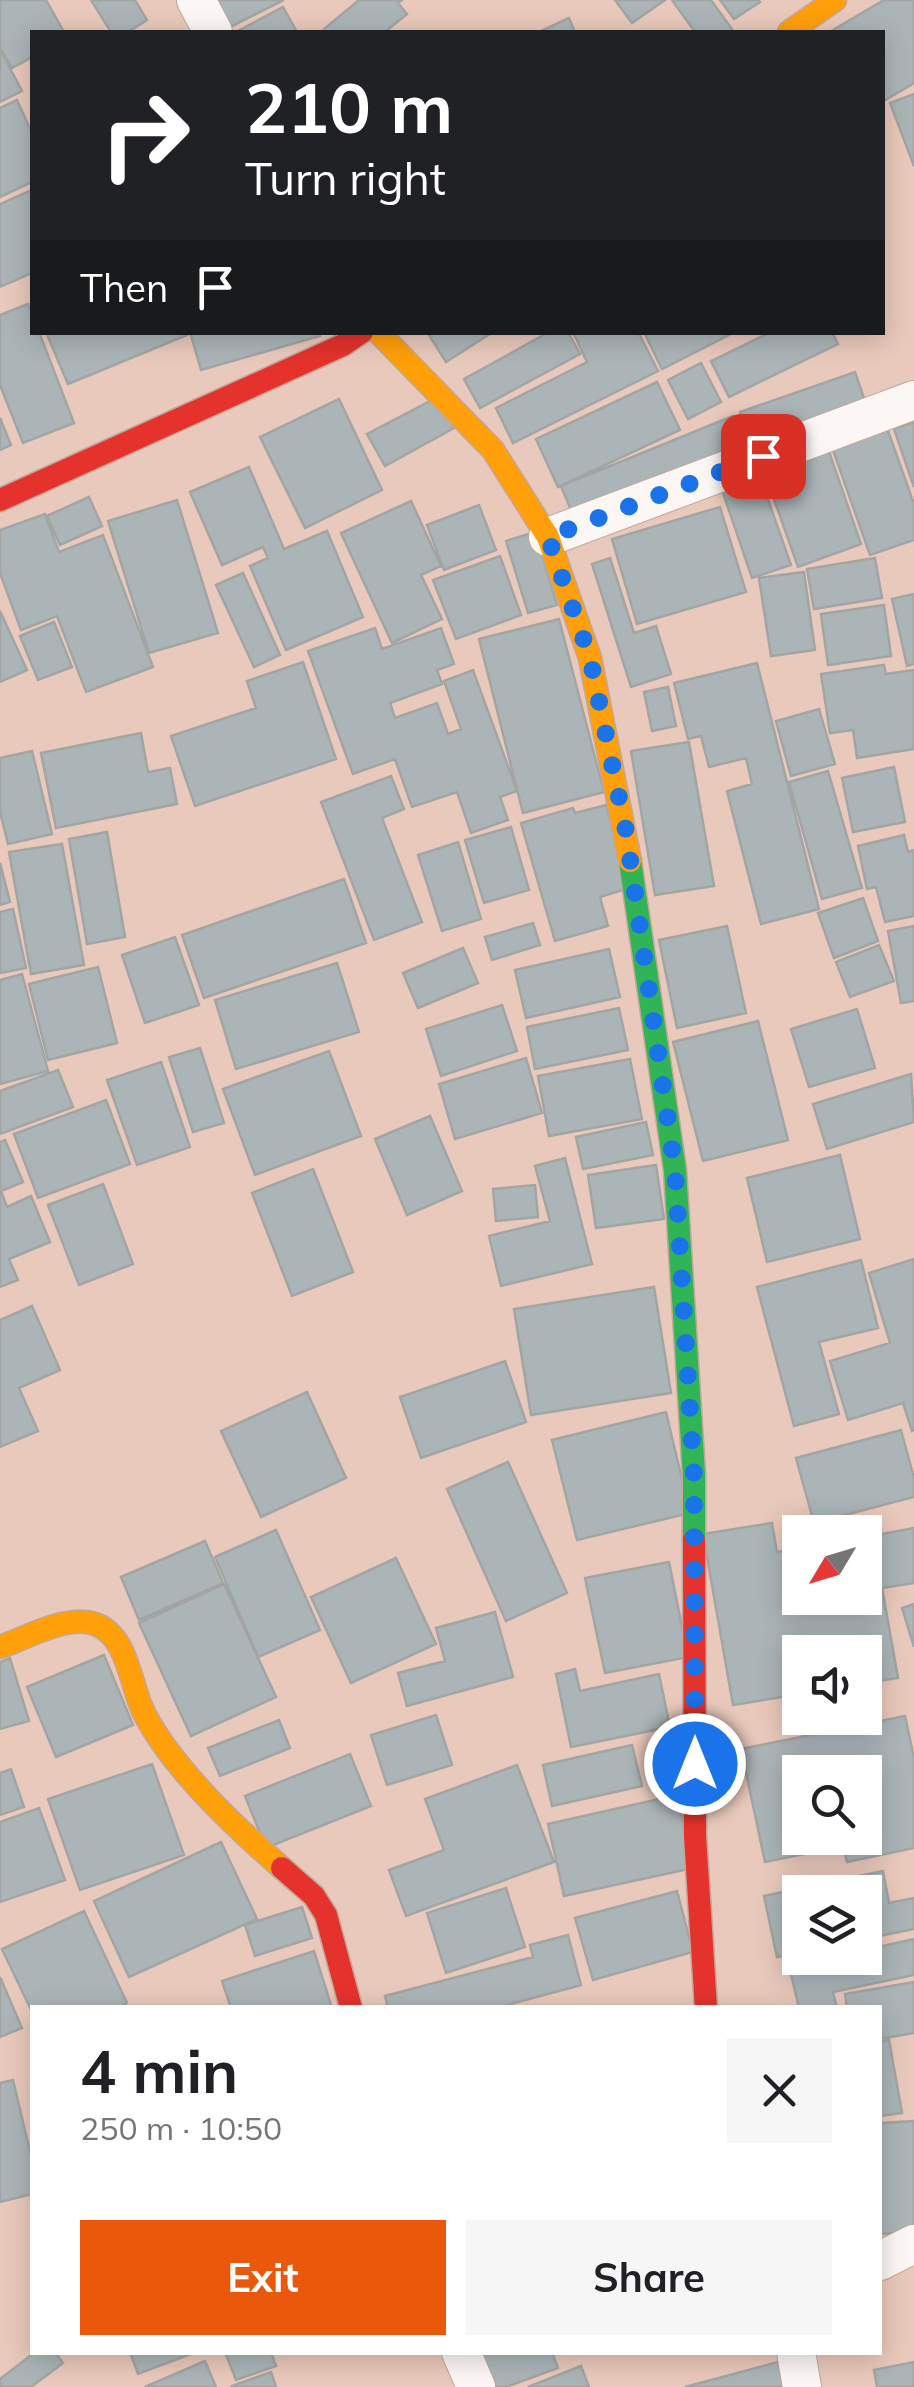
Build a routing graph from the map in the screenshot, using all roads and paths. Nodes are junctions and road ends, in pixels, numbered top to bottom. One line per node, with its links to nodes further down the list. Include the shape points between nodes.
1 (196, 0): 3 (street)
2 (835, 0): 4 (street)
3 (212, 30)
4 (792, 30)
5 (381, 335): 9 (street, via 492,450)
6 (347, 337): 8 (street)
7 (914, 400): 9 (street)
8 (0, 500)
9 (548, 537): 12 (street, via 590,658 626,831 675,1170 694,1475 695,1836)
10 (0, 1647): 11 (street, via 72,1622 95,1624 116,1638 145,1715 192,1780 314,1896 326,1915)
11 (350, 2005)
12 (706, 2005)
13 (914, 2244): 14 (street)
14 (882, 2260)
15 (462, 2355): 17 (street)
16 (797, 2355): 18 (street)
17 (476, 2387)
18 (802, 2387)

